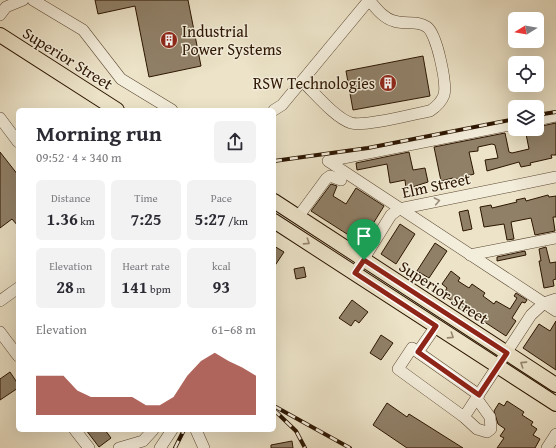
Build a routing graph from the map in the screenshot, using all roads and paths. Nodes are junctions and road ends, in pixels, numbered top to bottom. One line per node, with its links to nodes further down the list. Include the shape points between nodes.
1 (23, 0): 3 (street, via 6,7)
2 (33, 0): 7 (street, via 83,30 120,79)
3 (0, 15)
4 (0, 35): 6 (main road, Superior Street)
5 (302, 81): 5 (street, via 369,0 384,16 395,22 417,23 428,28 435,39 444,79 444,94 439,105 430,111 366,123 351,123 341,118); 8 (street)
6 (114, 108)
7 (169, 108)
8 (276, 109)
9 (556, 116): 11 (street)
10 (0, 118): 13 (street)
11 (544, 119)
12 (508, 125): 17 (street, via 328,161)
13 (16, 139)
14 (556, 177): 17 (street, Elm Street, one-way to 14)
15 (341, 180): 18 (street, via 330,176 326,179)
16 (276, 202): 18 (main road, Superior Street)
17 (398, 209): 21 (street); 22 (street, Elm Street, via 391,215)
18 (298, 217): 22 (main road, Superior Street)
19 (276, 221): 23 (main road, one-way to 23)
20 (556, 238): 21 (street)
21 (470, 255): 27 (street)
22 (364, 260): 23 (street, Elm Street); 33 (main road, Superior Street)
23 (355, 273): 29 (main road)
24 (16, 289): 26 (street)
25 (556, 299): 27 (street)
26 (0, 301)
27 (544, 303): 28 (street); 33 (street, via 531,315)
28 (556, 311)
29 (436, 326): 31 (street); 34 (main road, one-way to 34)
30 (0, 332): 32 (street)
31 (418, 352): 36 (street); 38 (street, via 412,348 398,369)
32 (16, 353)
33 (507, 353): 34 (street); 35 (main road, Superior Street, one-way to 33)
34 (498, 367): 36 (street); 37 (main road)
35 (556, 385)
36 (478, 397): 38 (street); 38 (street, via 490,417 491,429 483,432)
37 (556, 404)
38 (464, 417)
39 (77, 432): 44 (street)
40 (151, 432): 45 (street, via 143,441)
41 (171, 432): 46 (street)
42 (197, 432): 47 (street)
43 (556, 434): 48 (street)
44 (89, 448)
45 (119, 448)
46 (160, 448)
47 (204, 448)
48 (547, 448)

